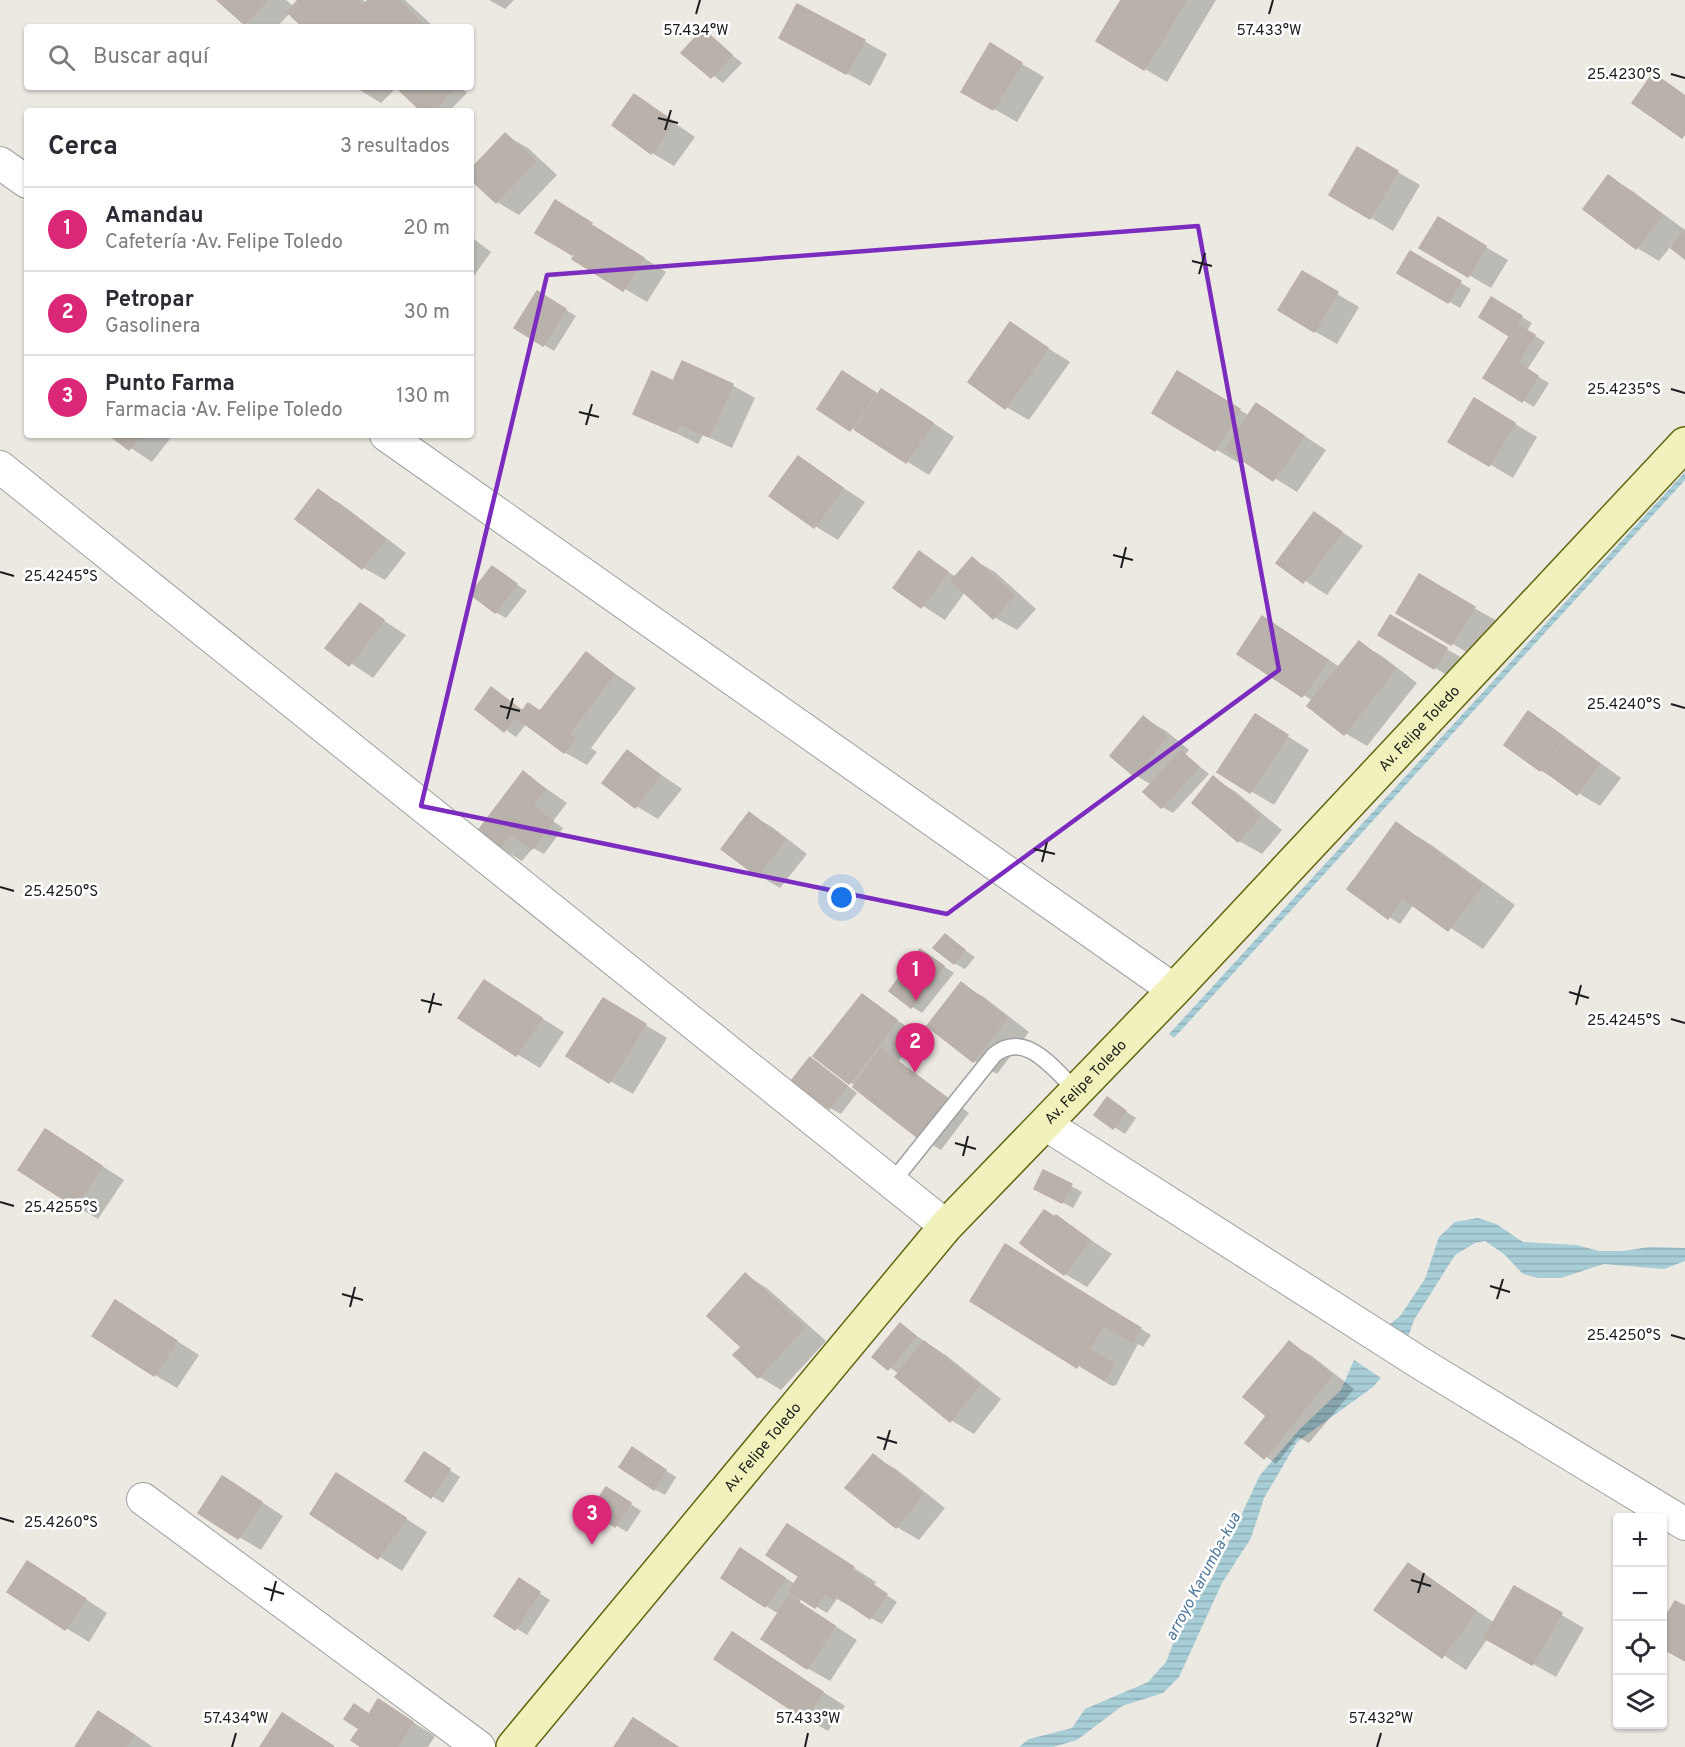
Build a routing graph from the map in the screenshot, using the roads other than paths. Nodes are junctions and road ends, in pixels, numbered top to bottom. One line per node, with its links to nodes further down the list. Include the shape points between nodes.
1 (0, 163): 2 (street)
2 (24, 180)
3 (390, 438): 6 (street)
4 (1685, 444): 6 (main road, Av. Felipe Toledo)
5 (0, 467): 9 (street)
6 (1173, 990): 7 (main road, Av. Felipe Toledo)
7 (1077, 1091): 8 (main road, Av. Felipe Toledo); 9 (lane, via 1035,1052 1019,1046 1005,1047 994,1055)
8 (1045, 1124): 10 (main road, Av. Felipe Toledo); 12 (street, via 1420,1363)
9 (893, 1181): 10 (street)
10 (946, 1226): 14 (main road, Av. Felipe Toledo)
11 (143, 1499): 13 (street)
12 (1685, 1524)
13 (479, 1747)
14 (513, 1747)

